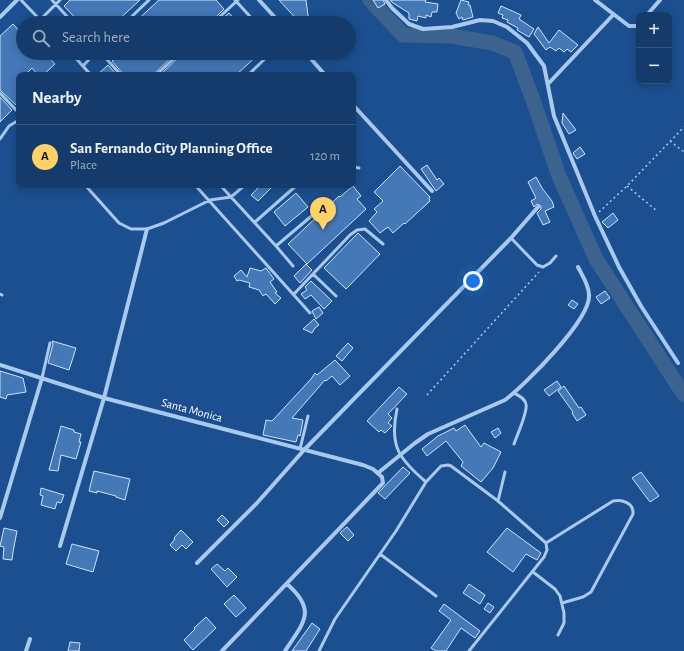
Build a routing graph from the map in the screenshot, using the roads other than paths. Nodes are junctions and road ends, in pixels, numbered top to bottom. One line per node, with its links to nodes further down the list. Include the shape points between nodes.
1 (17, 0): 14 (street)
2 (21, 0): 15 (lane)
3 (52, 0): 11 (lane)
4 (60, 0): 11 (lane)
5 (149, 0): 18 (lane)
6 (259, 0): 21 (street)
7 (386, 0): 35 (street, via 409,24 423,29 452,27 480,20 493,21 507,27 527,43 544,66)
8 (595, 0): 13 (street)
9 (660, 0): 12 (street)
10 (236, 1): 19 (lane); 20 (lane)
11 (56, 4): 16 (lane); 17 (lane)
12 (650, 12)
13 (613, 15): 22 (street, via 629,26); 35 (street)
14 (0, 16)
15 (36, 16)
16 (44, 16)
17 (67, 16)
18 (133, 16)
19 (220, 16)
20 (250, 16)
21 (274, 16)
22 (636, 26)
23 (77, 60): 29 (lane)
24 (89, 60): 29 (lane)
25 (108, 60): 31 (lane)
26 (172, 60): 32 (lane)
27 (264, 60): 33 (lane)
28 (312, 60): 34 (street)
29 (83, 66): 30 (lane)
30 (88, 72)
31 (118, 72)
32 (159, 72)
33 (251, 72)
34 (322, 72)
35 (548, 84): 66 (street, via 554,116 595,216 637,300)
36 (0, 93): 38 (lane)
37 (356, 108): 48 (street)
38 (16, 110)
39 (16, 122): 40 (lane, via 9,126)
40 (0, 139)
41 (356, 168): 42 (lane)
42 (359, 168)
43 (88, 188): 54 (lane, via 119,223 131,229)
44 (198, 188): 50 (lane)
45 (223, 188): 49 (lane)
46 (242, 188): 49 (lane)
47 (293, 188): 53 (lane)
48 (432, 191)
49 (231, 197): 50 (lane); 53 (lane)
50 (210, 200): 54 (lane); 62 (lane)
51 (538, 207): 55 (street)
52 (321, 208): 57 (lane)
53 (255, 222): 57 (lane)
54 (147, 229): 70 (street)
55 (511, 238): 58 (lane, via 543,268); 74 (street)
56 (383, 244): 61 (lane, via 365,229 357,230)
57 (276, 246): 59 (lane)
58 (556, 256)
59 (293, 266)
60 (578, 267): 69 (street, via 589,296 584,312 579,321)
61 (313, 274): 62 (lane); 63 (lane)
62 (294, 294): 64 (lane)
63 (336, 296)
64 (310, 313)
65 (50, 343): 68 (lane)
66 (678, 363)
67 (0, 365): 68 (street, Santa Monica)
68 (42, 378): 70 (street, Santa Monica); 80 (street)
69 (514, 393): 73 (lane, via 523,398 526,404); 75 (street, via 505,400 428,434)
70 (104, 398): 74 (street, Santa Monica); 82 (street)
71 (397, 409): 75 (lane, via 394,433)
72 (308, 416): 74 (lane)
73 (514, 444)
74 (302, 450): 77 (street, Santa Monica, via 363,465); 84 (street, via 274,485)
75 (400, 455): 77 (street); 78 (lane)
76 (504, 472): 79 (lane)
77 (378, 473): 86 (street, via 383,483)
78 (426, 482): 79 (lane, via 441,466 448,465); 83 (lane)
79 (498, 501): 81 (lane)
80 (0, 518)
81 (546, 543): 85 (lane, via 544,558); 88 (lane, via 613,501 624,501 634,510 591,592)
82 (60, 546)
83 (380, 554): 87 (lane); 94 (lane, via 335,619)
84 (197, 563)
85 (533, 572): 88 (lane, via 555,589); 95 (lane)
86 (287, 584): 92 (street); 93 (street, via 302,602 305,620)
87 (436, 596)
88 (562, 603): 89 (lane, via 564,622)
89 (558, 635)
90 (30, 639): 91 (street)
91 (26, 651)
92 (222, 651)
93 (285, 651)
94 (319, 651)
95 (469, 651)

